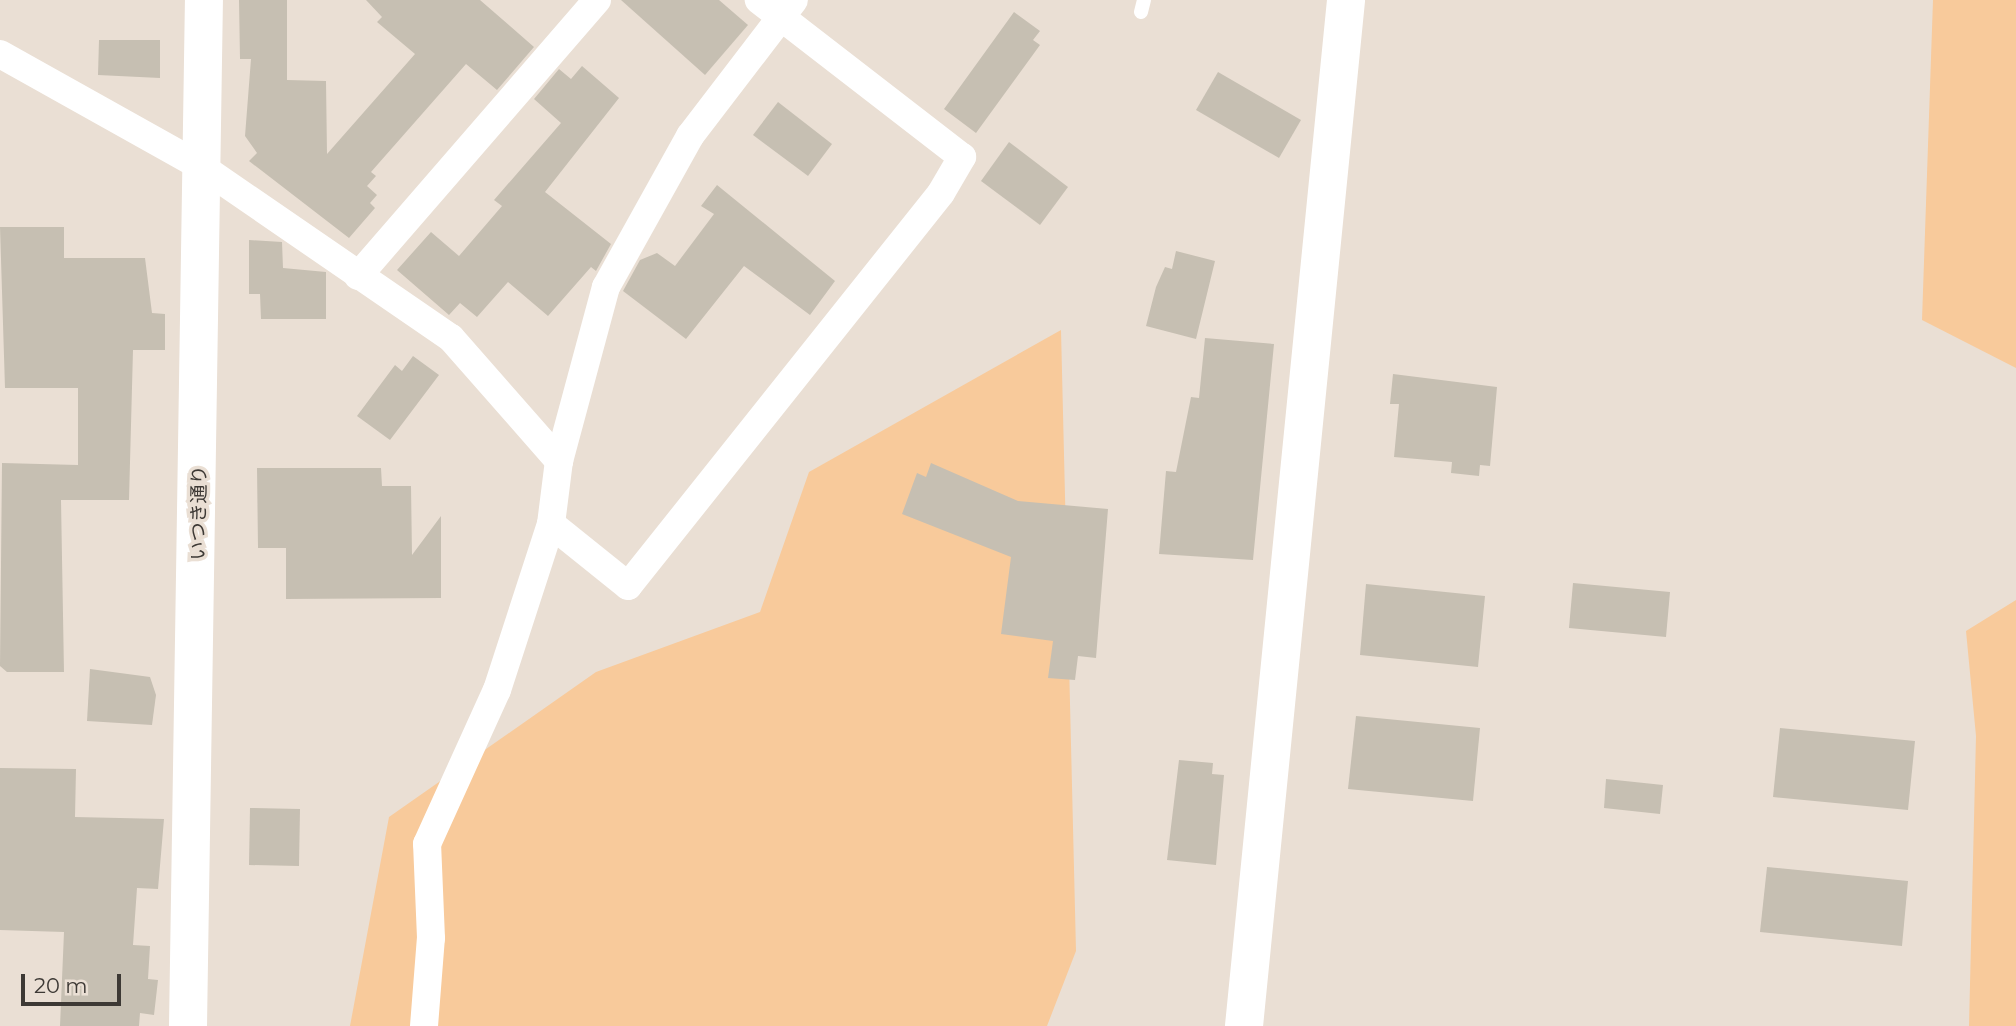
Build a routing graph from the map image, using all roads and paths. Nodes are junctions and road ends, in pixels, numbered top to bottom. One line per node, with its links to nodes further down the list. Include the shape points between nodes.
1 (204, 0): 7 (street, いつき通り)
2 (597, 0): 8 (street)
3 (759, 0): 5 (street)
4 (1346, 0): 13 (street)
5 (787, 10): 9 (street, via 690,135 606,287); 10 (street, via 962,156 933,204 628,586)
6 (0, 54): 7 (street)
7 (202, 167): 8 (street); 11 (street, いつき通り)
8 (358, 276): 9 (street, via 451,338)
9 (559, 461): 10 (street)
10 (551, 524): 12 (street, via 497,690 427,844 431,938)
11 (188, 1026)
12 (425, 1026)
13 (1244, 1026)

